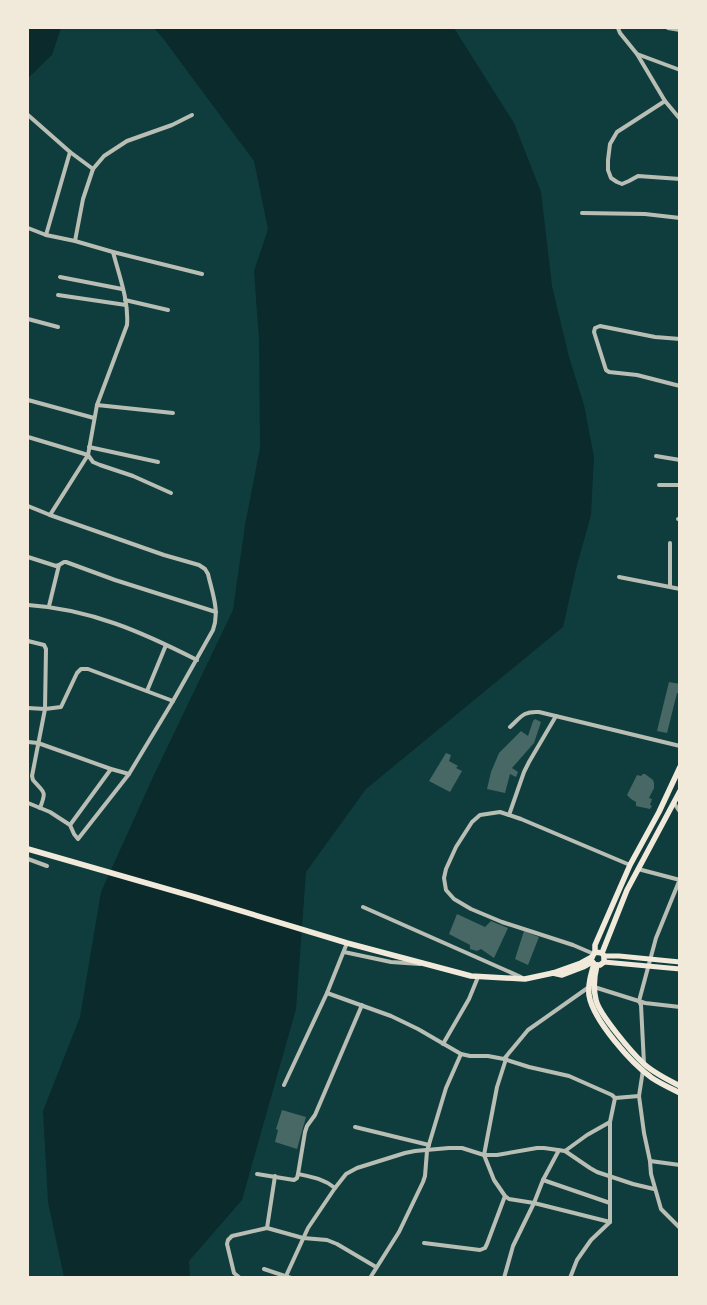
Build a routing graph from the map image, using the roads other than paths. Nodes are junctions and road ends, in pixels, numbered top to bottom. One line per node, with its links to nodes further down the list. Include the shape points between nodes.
1 (618, 28): 4 (street)
2 (668, 28): 3 (street)
3 (680, 30)
4 (637, 54): 5 (street); 6 (street)
5 (680, 70)
6 (665, 101): 9 (street); 12 (street, via 617,132 610,144 608,170 611,178 622,184 638,176)
7 (28, 115): 10 (street)
8 (192, 115): 11 (street, via 127,141 104,156)
9 (680, 119)
10 (70, 152): 11 (street); 16 (street)
11 (93, 169): 17 (street)
12 (680, 179)
13 (582, 212): 14 (street)
14 (680, 218)
15 (28, 228): 16 (street)
16 (46, 235): 17 (street)
17 (75, 240): 18 (street)
18 (113, 252): 19 (street); 21 (street)
19 (202, 274)
20 (60, 277): 21 (street)
21 (122, 289): 23 (street)
22 (58, 295): 23 (street)
23 (125, 302): 24 (street); 30 (street, via 127,325)
24 (168, 310)
25 (28, 319): 26 (street)
26 (58, 327)
27 (680, 339): 28 (street, via 600,326 594,332 609,372)
28 (680, 386)
29 (28, 400): 32 (street)
30 (97, 405): 31 (street); 32 (street)
31 (172, 413)
32 (94, 418): 34 (street)
33 (28, 437): 35 (street)
34 (89, 447): 35 (street); 38 (street)
35 (88, 455): 41 (street, via 93,462); 43 (street)
36 (656, 456): 37 (street)
37 (680, 460)
38 (158, 462)
39 (659, 485): 40 (street)
40 (680, 485)
41 (171, 493)
42 (28, 506): 43 (street)
43 (50, 515): 53 (street, via 199,565 208,574)
44 (670, 543): 48 (street)
45 (28, 557): 46 (street)
46 (59, 566): 51 (street); 53 (street, via 66,562)
47 (619, 577): 48 (street)
48 (670, 586): 49 (street)
49 (680, 589)
50 (28, 605): 51 (street); 52 (street)
51 (48, 606): 55 (street, via 81,612)
52 (28, 609)
53 (216, 612): 56 (street, via 213,630)
54 (28, 641): 60 (street, via 44,645 46,649)
55 (166, 644): 56 (street); 57 (street)
56 (197, 660): 58 (street)
57 (147, 691): 58 (street); 60 (street, via 81,669 76,673 61,707)
58 (174, 701): 68 (street)
59 (28, 708): 60 (street)
60 (45, 710): 64 (street)
61 (556, 716): 62 (street, via 530,711); 65 (street); 74 (street, via 524,772)
62 (510, 727)
63 (28, 742): 64 (street)
64 (38, 744): 67 (street); 72 (street, via 32,776 43,789)
65 (680, 746)
66 (680, 767): 78 (main road)
67 (111, 770): 68 (street); 75 (street)
68 (130, 774): 75 (street, via 78,840)
69 (680, 791): 71 (main road)
70 (28, 803): 72 (street)
71 (674, 803): 73 (street); 80 (main road)
72 (40, 808): 75 (street)
73 (680, 812)
74 (509, 815): 78 (street); 85 (street, via 500,812 480,815 472,822 446,869 446,890 454,899 472,909 573,945)
75 (70, 825)
76 (28, 849): 83 (main road)
77 (28, 859): 79 (street)
78 (630, 865): 85 (main road, via 595,945)
79 (47, 866)
80 (637, 868): 81 (street); 85 (main road)
81 (679, 880): 86 (street)
82 (363, 908): 92 (street)
83 (347, 943): 84 (street); 88 (main road)
84 (344, 952): 88 (street, via 392,962); 94 (street)
85 (597, 958): 86 (main road); 89 (main road); 92 (main road); 93 (main road)
86 (651, 959): 87 (main road); 89 (street)
87 (680, 962)
88 (428, 965): 91 (main road)
89 (649, 967): 90 (main road); 95 (street)
90 (680, 969)
91 (478, 977): 92 (main road); 98 (street)
92 (525, 979)
93 (591, 987): 95 (street); 100 (street, via 528,1030); 101 (main road, via 590,999 603,1026 632,1060)
94 (328, 992): 96 (street); 102 (street)
95 (639, 1002): 97 (street); 101 (street)
96 (362, 1005): 98 (street, via 391,1016); 117 (street, via 307,1126)
97 (680, 1007)
98 (443, 1044): 99 (street)
99 (461, 1054): 100 (street); 109 (street, via 446,1088)
100 (505, 1059): 106 (street, via 569,1076); 113 (street)
101 (643, 1067): 103 (main road); 104 (main road, via 659,1082); 105 (street)
102 (284, 1085)
103 (680, 1086)
104 (680, 1093)
105 (639, 1096): 106 (street); 114 (street)
106 (615, 1098): 107 (street)
107 (610, 1122): 112 (street); 119 (street)
108 (355, 1127): 109 (street)
109 (429, 1145): 111 (street)
110 (560, 1150): 112 (street); 113 (street, via 537,1148 497,1156); 120 (street)
111 (427, 1151): 113 (street, via 462,1148); 121 (street, via 406,1153 357,1168 346,1174); 131 (street, via 421,1187 399,1232)
112 (565, 1151): 119 (street, via 590,1168)
113 (484, 1154): 123 (street)
114 (650, 1161): 115 (street); 122 (street)
115 (680, 1165)
116 (257, 1174): 118 (street)
117 (298, 1174): 118 (street, via 294,1180); 121 (street, via 320,1179)
118 (274, 1176): 127 (street)
119 (610, 1176): 122 (street); 125 (street)
120 (542, 1180): 124 (street); 125 (street)
121 (335, 1188): 129 (street)
122 (654, 1188): 128 (street, via 661,1209)
123 (504, 1196): 124 (street); 130 (street, via 485,1248)
124 (534, 1203): 126 (street); 137 (street, via 513,1246)
125 (610, 1203): 126 (street)
126 (610, 1222): 138 (street, via 591,1240 577,1260)
127 (267, 1228): 129 (street); 134 (street, via 232,1236 228,1240 234,1273)
128 (680, 1228)
129 (303, 1238): 131 (street, via 333,1241); 133 (street)
130 (424, 1243)
131 (376, 1267): 136 (street)
132 (264, 1270): 133 (street)
133 (286, 1276): 135 (street)
134 (240, 1278)
135 (291, 1278)
136 (370, 1278)
137 (504, 1278)
138 (570, 1278)

